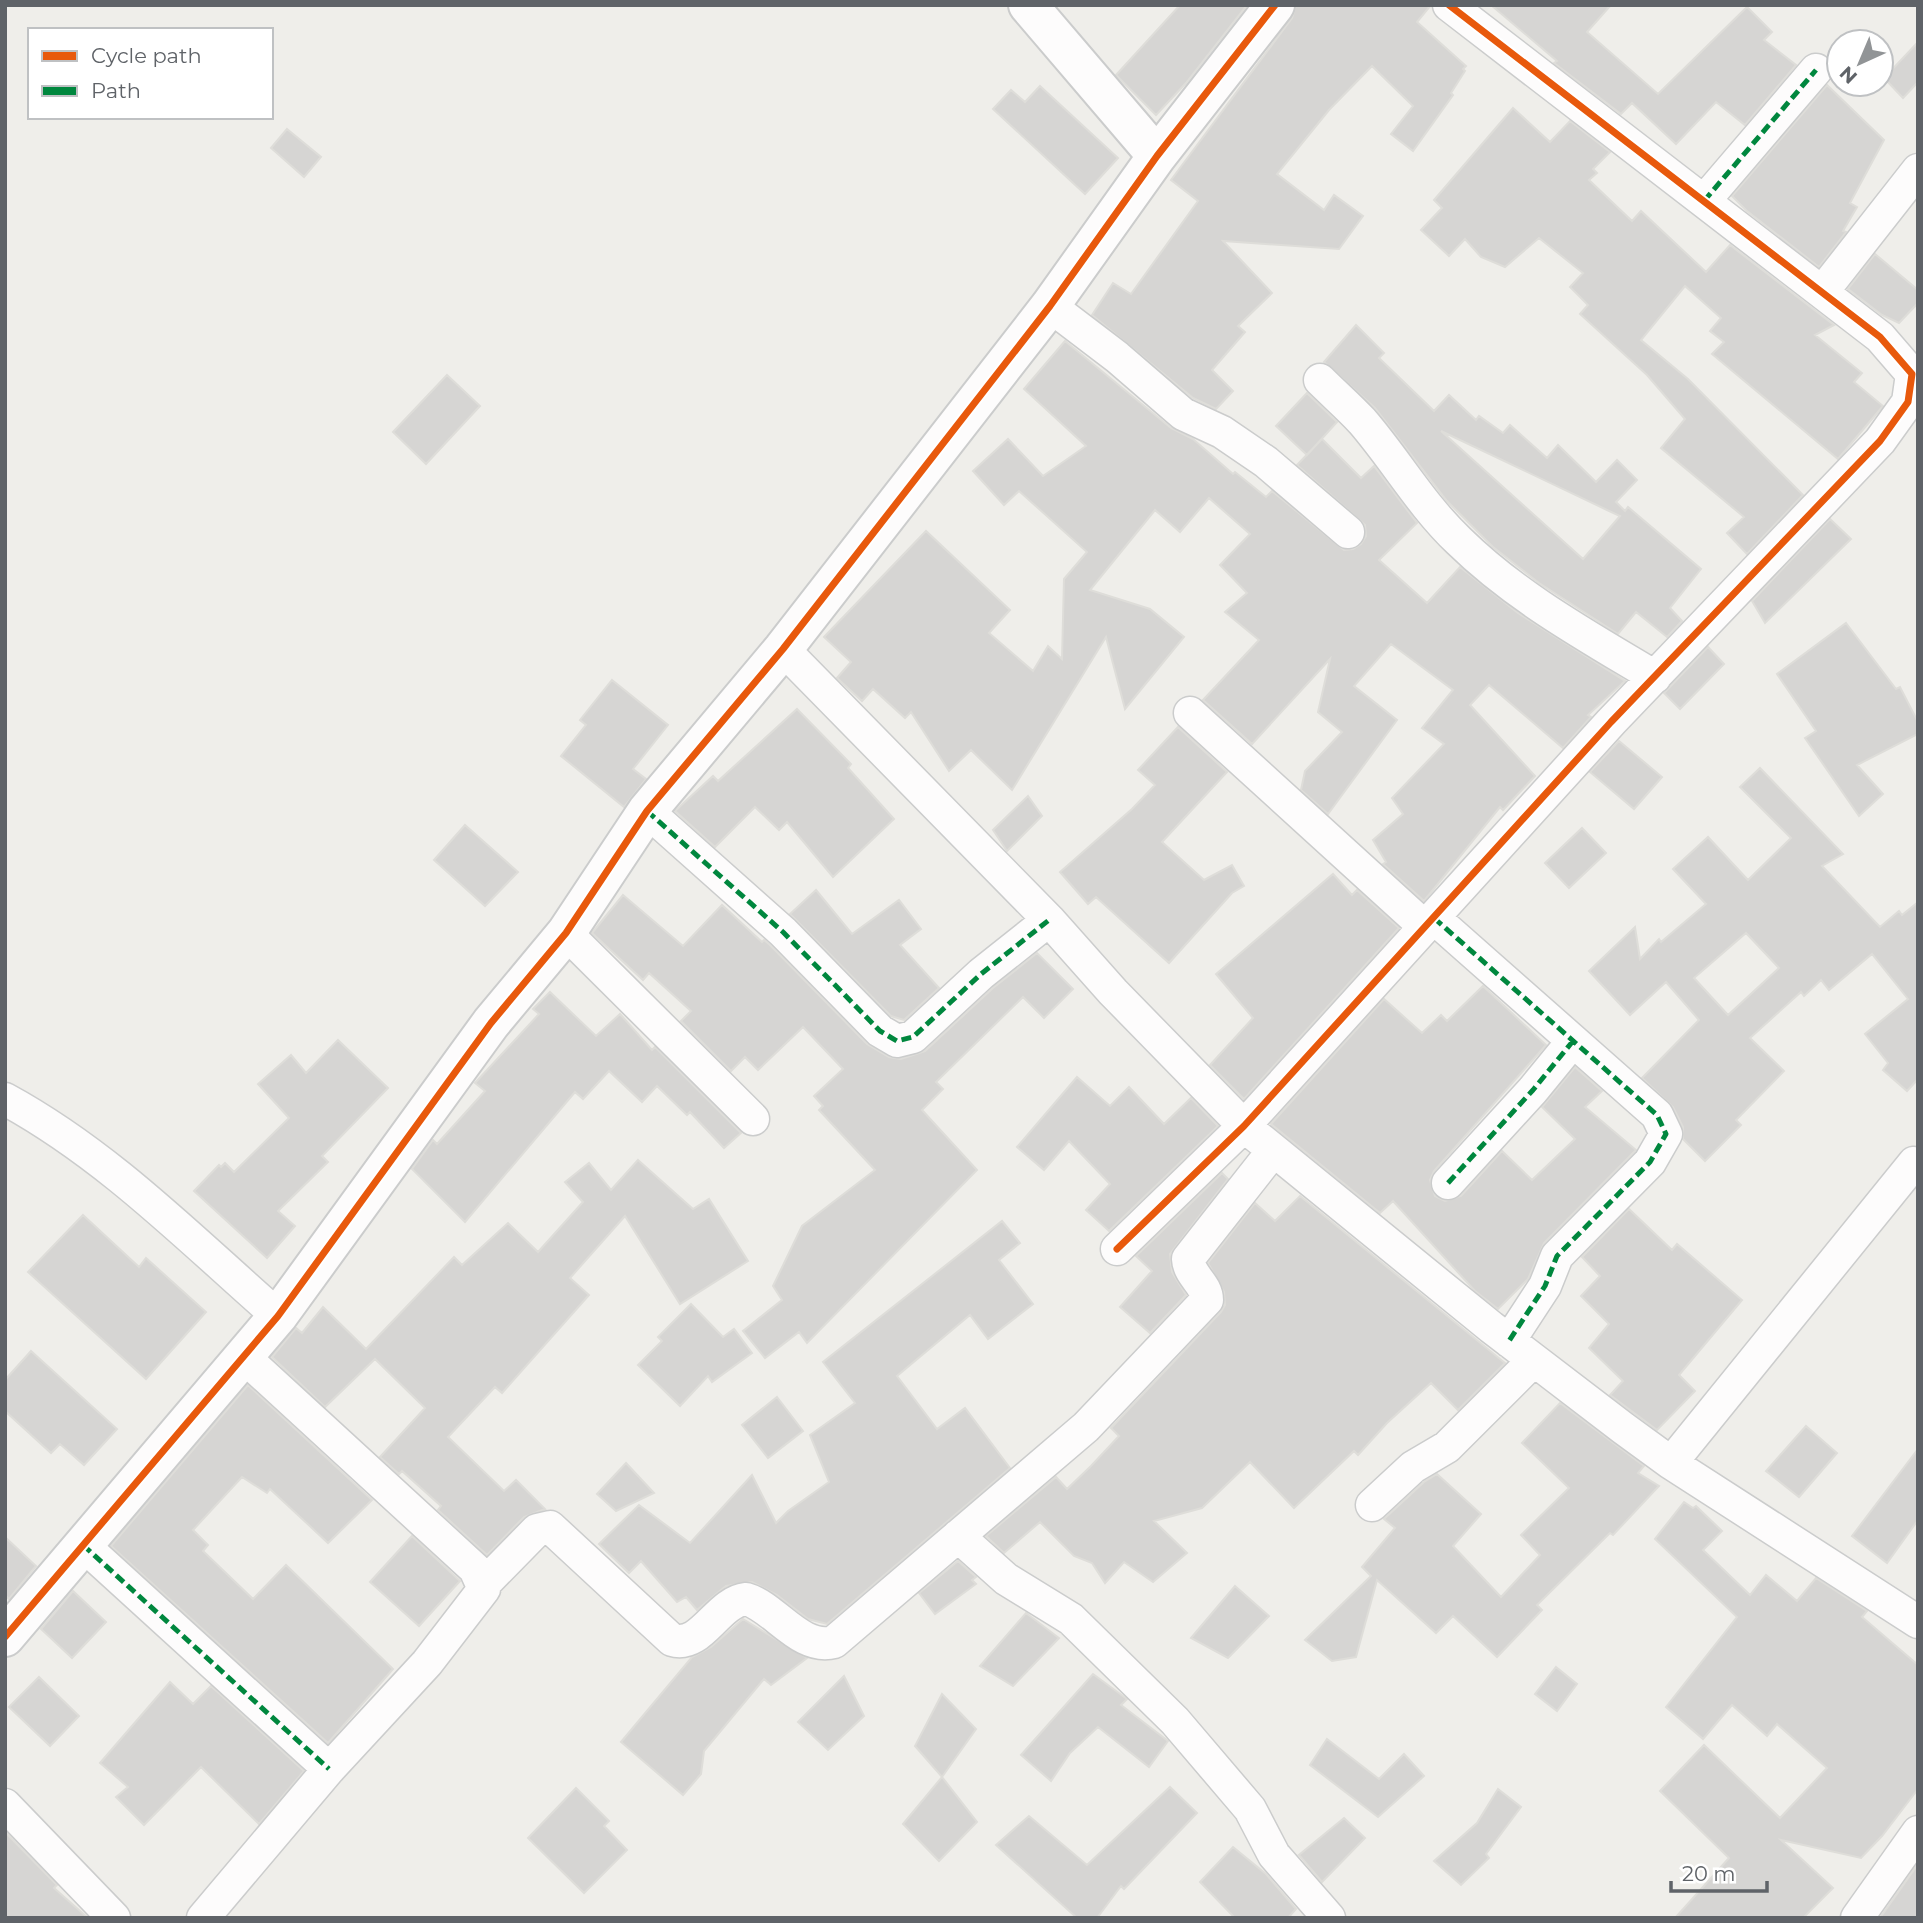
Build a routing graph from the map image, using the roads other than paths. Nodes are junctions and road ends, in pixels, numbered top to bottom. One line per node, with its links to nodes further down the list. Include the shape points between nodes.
1 (1028, 5): 5 (street)
2 (1275, 5): 5 (street)
3 (1449, 5): 7 (street)
4 (1816, 70): 7 (street)
5 (1157, 156): 9 (street)
6 (1918, 170): 8 (street)
7 (1704, 201): 8 (street)
8 (1823, 291): 13 (street, via 1880,337 1912,374 1908,402 1880,441)
9 (1050, 306): 11 (street, via 1183,414 1222,432 1266,462); 12 (street)
10 (1320, 380): 13 (street, via 1363,422 1457,540 1547,611)
11 (1348, 532)
12 (783, 649): 15 (street); 16 (street)
13 (1655, 677): 17 (street)
14 (1190, 713): 17 (street)
15 (647, 811): 16 (street, via 783,932 880,1031 897,1041 913,1037); 18 (street)
16 (1049, 920): 22 (street)
17 (1430, 923): 19 (street); 22 (street)
18 (566, 933): 21 (street); 27 (street, via 491,1023)
19 (1573, 1041): 25 (street); 28 (street, via 1657,1115 1666,1134 1650,1162 1557,1256 1545,1286)
20 (5, 1099): 27 (street, via 69,1137 121,1176)
21 (752, 1119)
22 (1244, 1126): 23 (street); 26 (street)
23 (1273, 1151): 28 (street); 33 (street, via 1188,1259 1207,1300 1086,1427)
24 (1914, 1163): 31 (street)
25 (1448, 1183)
26 (1117, 1249)
27 (278, 1316): 29 (street)
28 (1509, 1340): 30 (street)
29 (243, 1356): 34 (street); 35 (street, via 468,1562)
30 (1534, 1360): 31 (street); 32 (street, via 1447,1447 1413,1467)
31 (1671, 1463): 36 (street)
32 (1372, 1504)
33 (958, 1536): 35 (street, via 840,1638 826,1644 806,1637 746,1599 730,1605 689,1640 672,1640 550,1527 537,1530); 43 (street, via 1006,1579 1071,1619 1175,1721 1250,1809 1274,1855)
34 (83, 1545): 37 (street); 38 (street)
35 (484, 1584): 38 (street, via 475,1604 427,1664)
36 (1918, 1622)
37 (5, 1637)
38 (330, 1769): 42 (street)
39 (10, 1819): 41 (street)
40 (1918, 1832): 44 (street)
41 (111, 1917)
42 (203, 1918)
43 (1329, 1918)
44 (1857, 1918)

